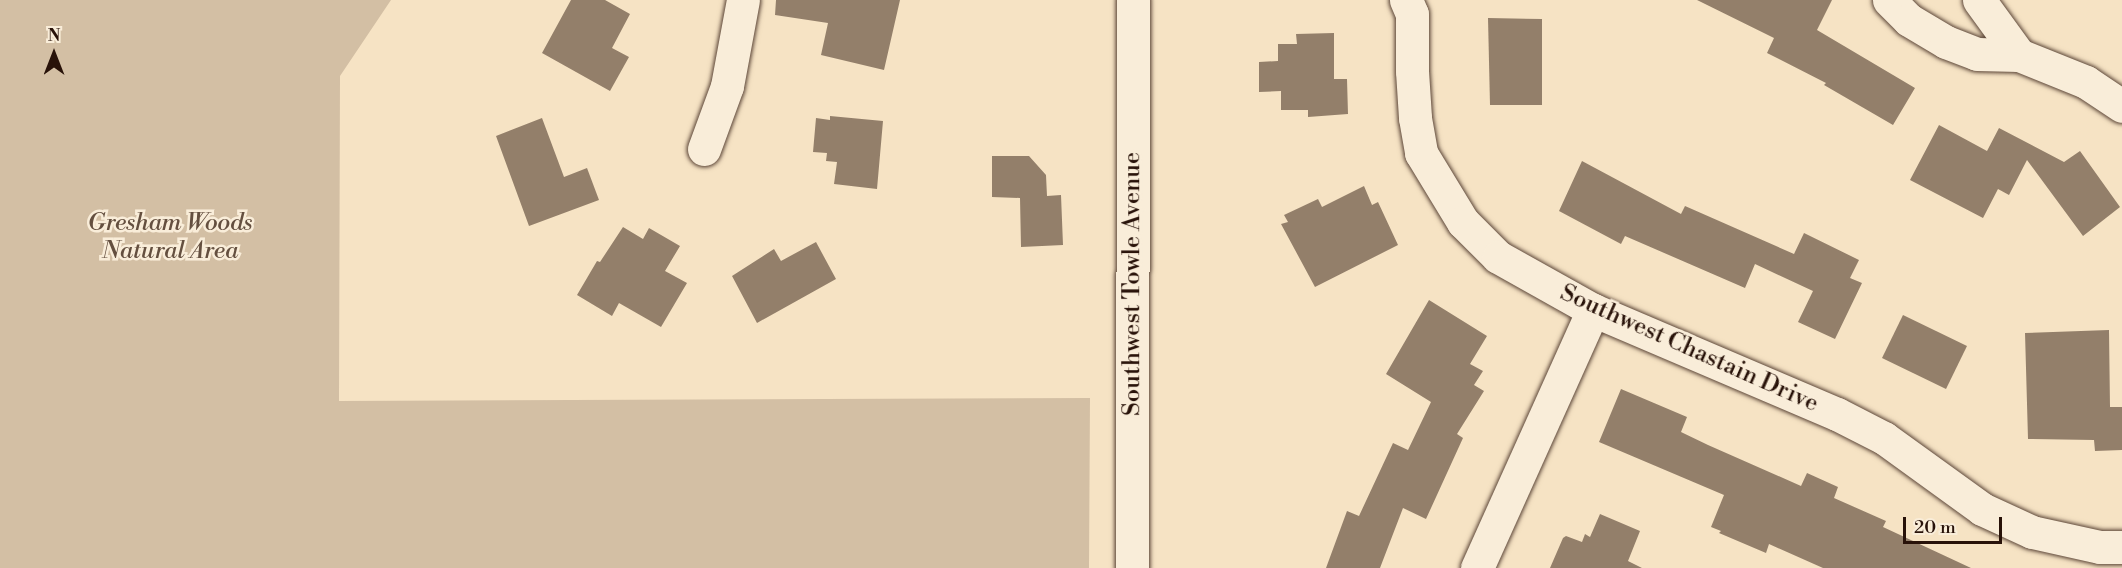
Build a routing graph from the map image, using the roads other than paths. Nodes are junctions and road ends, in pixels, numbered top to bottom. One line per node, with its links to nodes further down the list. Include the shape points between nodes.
1 (743, 0): 8 (street, via 727,86)
2 (1133, 0): 11 (street, Southwest Towle Avenue)
3 (1889, 0): 6 (street, via 1909,20 1946,42 1977,54)
4 (1979, 0): 6 (street)
5 (1413, 5): 9 (street, Southwest Chastain Drive, via 1415,118 1421,153 1437,184 1463,222 1498,257)
6 (2019, 55): 7 (street, via 2086,82)
7 (2122, 106)
8 (704, 149)
9 (1593, 310): 10 (street, Southwest Chastain Drive, via 1837,414 1884,438 1982,509 2032,532 2100,547); 12 (street)
10 (2122, 547)
11 (1132, 568)
12 (1477, 568)

